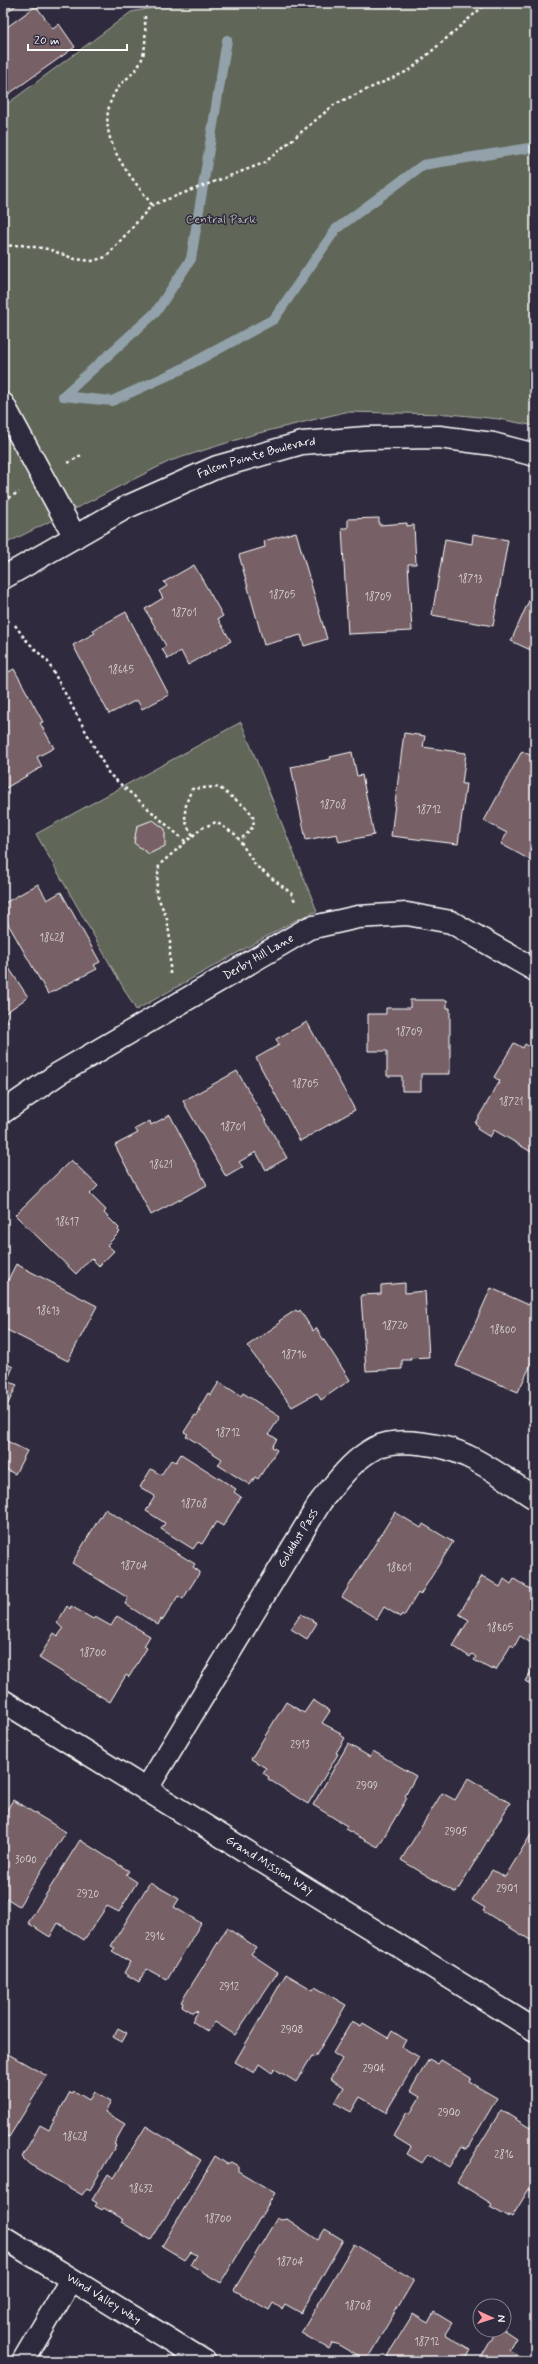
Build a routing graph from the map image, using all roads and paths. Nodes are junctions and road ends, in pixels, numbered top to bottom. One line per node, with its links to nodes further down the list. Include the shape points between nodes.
1 (487, 3): 3 (path, via 410,70 335,104 264,163)
2 (145, 16): 3 (path, via 146,35 142,61 113,96 108,110 107,125 119,159)
3 (152, 205): 4 (path, via 106,257 92,261 75,259 48,249 21,245)
4 (3, 246)
5 (3, 404): 7 (street)
6 (535, 455): 7 (street, Falcon Pointe Boulevard, via 493,444 439,437 366,438 302,444 217,467 127,507)
7 (75, 537): 8 (street, Falcon Pointe Boulevard)
8 (3, 578)
9 (15, 626): 12 (path, via 48,662 109,774)
10 (193, 836): 11 (path, via 202,828 216,822); 11 (path, via 187,828 184,816 192,789 214,787 220,788 250,810 254,827 249,834); 12 (path)
11 (239, 840): 13 (path, via 256,866 291,893)
12 (186, 842): 15 (path, via 159,865 156,876 156,892 167,919 170,939)
13 (297, 906)
14 (535, 970): 16 (street, Derby Hill Lane, via 451,922 406,914 358,917 309,928 58,1074)
15 (170, 974)
16 (3, 1112)
17 (535, 1498): 19 (street, Golddust Pass, via 467,1456 439,1447 405,1442 376,1447 348,1468 321,1501)
18 (3, 1701): 19 (street, Grand Mission Way)
19 (146, 1790): 20 (street, Grand Mission Way)
20 (535, 2030)
21 (3, 2237): 22 (street, Wind Valley Way)
22 (71, 2280): 23 (street); 24 (street, Wind Valley Way)
23 (23, 2361)
24 (204, 2361)

